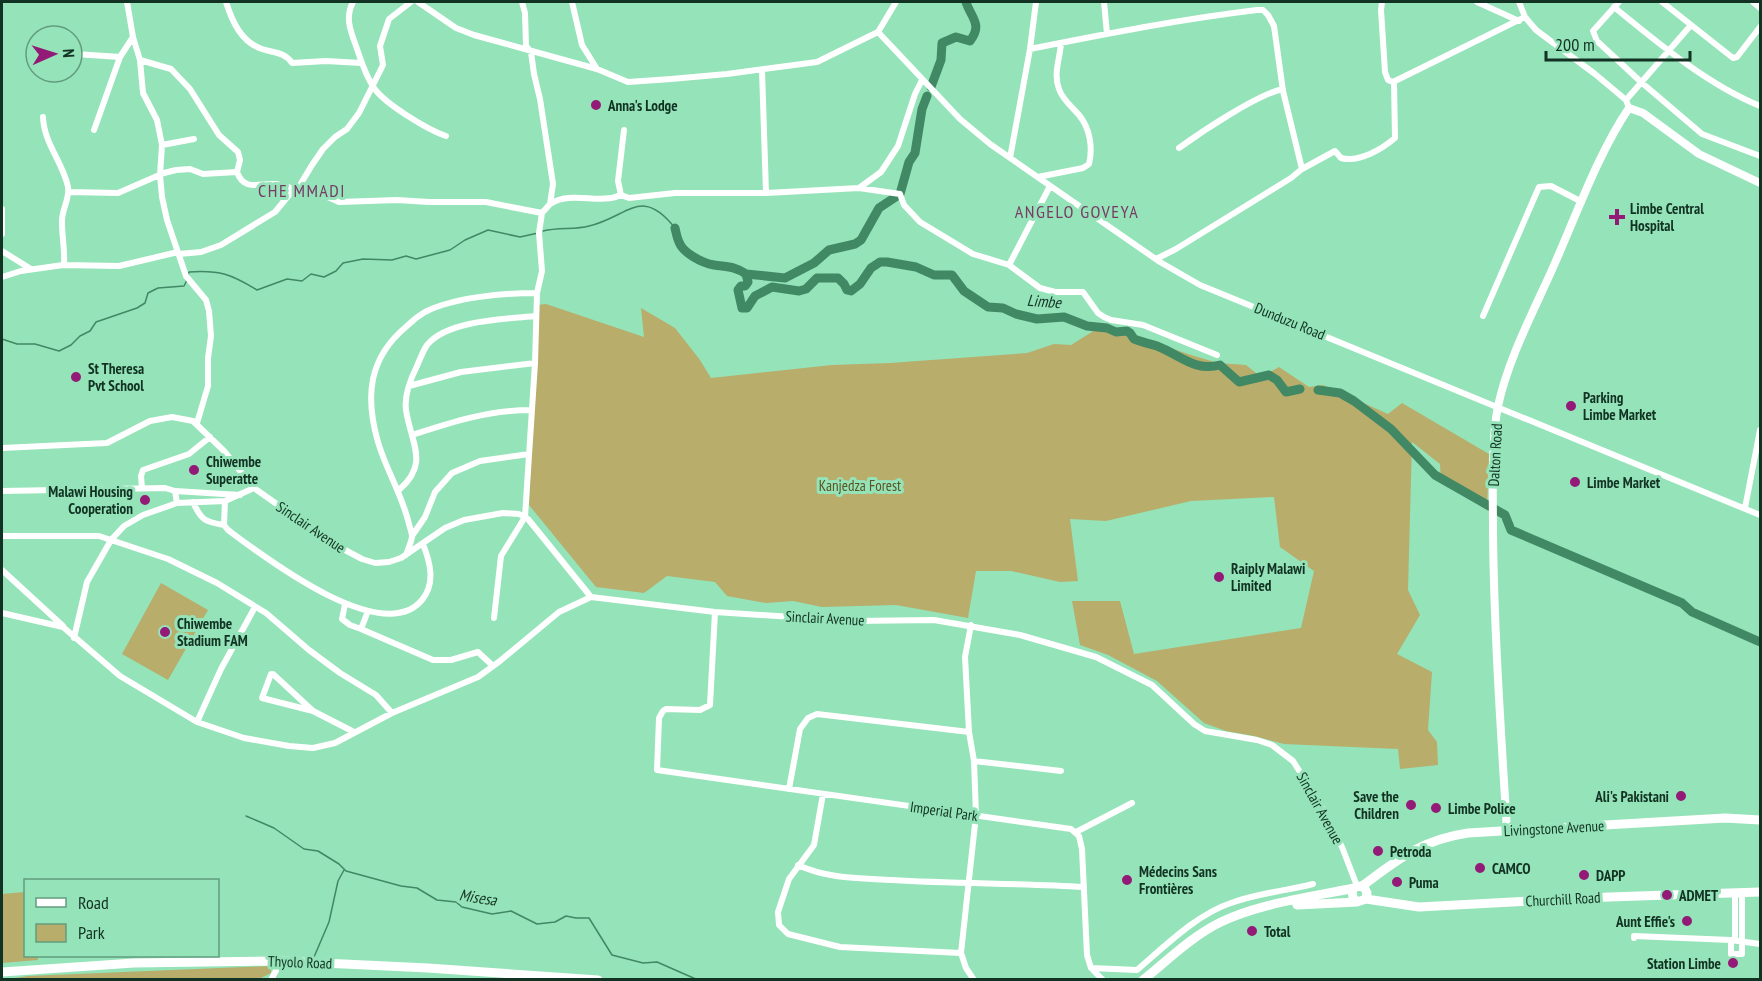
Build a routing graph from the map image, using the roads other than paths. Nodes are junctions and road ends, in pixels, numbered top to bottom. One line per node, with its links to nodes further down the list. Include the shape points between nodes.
1 (127, 2): 24 (street)
2 (226, 2): 32 (street, via 240,33 257,47 286,56 292,63)
3 (353, 2): 32 (street, via 348,19)
4 (411, 2): 38 (street, via 389,19 380,46 383,65)
5 (418, 2): 28 (street, via 456,28)
6 (522, 2): 28 (street, via 526,46)
7 (572, 2): 33 (street, via 582,45)
8 (896, 2): 22 (street)
9 (1036, 2): 26 (street)
10 (1104, 2): 23 (street)
11 (1382, 2): 36 (street, via 1385,72 1388,80)
12 (1477, 2): 19 (street)
13 (1519, 2): 18 (street)
14 (1662, 2): 20 (street)
15 (1753, 2): 17 (street)
16 (1616, 4): 27 (street); 37 (street, via 1593,36)
17 (1761, 8)
18 (1525, 17): 19 (street); 40 (street)
19 (1519, 21): 36 (street)
20 (1691, 26): 21 (street, via 1735,58); 27 (street)
21 (1761, 27)
22 (878, 32): 34 (street, via 817,62); 35 (street, Dunduzu Road)
23 (1107, 34): 25 (street); 39 (street, via 1263,10 1274,26)
24 (133, 37): 30 (street); 31 (street)
25 (1061, 43): 26 (street); 54 (street, via 1055,74 1059,90 1088,130 1089,164)
26 (1030, 49): 50 (street)
27 (1669, 49): 37 (street); 41 (street, via 1709,80)
28 (531, 52): 33 (street); 63 (street, via 553,184)
29 (84, 55): 30 (street)
30 (120, 57): 43 (street)
31 (140, 60): 47 (street, via 143,93 158,120); 52 (street, via 171,69 190,89 220,137 238,152)
32 (361, 63): 38 (street)
33 (597, 69): 34 (street, via 628,82)
34 (762, 70): 60 (street)
35 (922, 80): 50 (street, Dunduzu Road, via 960,119); 58 (street, via 898,146 881,171)
36 (1394, 82): 51 (street, via 1395,138 1386,146 1353,158 1341,158 1335,151)
37 (1641, 82): 40 (street); 49 (street, via 1702,134)
38 (372, 86): 45 (street, via 389,103); 57 (street, via 355,118 323,149)
39 (1283, 89): 48 (street, via 1248,105); 51 (street)
40 (1627, 104): 55 (main road, via 1699,154); 62 (main road, Dalton Road)
41 (1761, 106)
42 (43, 117): 59 (street, via 47,142)
43 (94, 130)
44 (624, 130): 61 (street, via 618,181)
45 (446, 136)
46 (194, 139): 47 (street)
47 (162, 145): 53 (street)
48 (1179, 148)
49 (1761, 156)
50 (1010, 158): 54 (street, Dunduzu Road)
51 (1302, 169): 69 (street)
52 (237, 172): 53 (street, via 204,174 189,169); 57 (street, via 249,186 276,184)
53 (160, 175): 59 (street, via 118,193); 68 (street, via 163,206)
54 (1038, 177): 56 (street, Dunduzu Road)
55 (1761, 183)
56 (1050, 186): 69 (street, Dunduzu Road); 71 (street)
57 (298, 188): 65 (street, via 342,202 486,202); 68 (street, via 275,213 216,247)
58 (859, 188): 60 (street); 71 (street, via 900,194 904,205 920,222 974,254)
59 (69, 192): 70 (street, via 62,222)
60 (766, 193): 61 (street, via 675,193 629,198)
61 (621, 195): 63 (street, via 565,197)
62 (1582, 202): 76 (street, via 1551,186 1539,187); 80 (main road, Dalton Road, via 1510,368)
63 (550, 204): 65 (street)
64 (2, 209): 66 (street)
65 (542, 213): 74 (street, via 538,232 542,271)
66 (2, 234)
67 (2, 251): 72 (street)
68 (178, 253): 70 (street, via 120,266); 82 (street, via 186,276 206,301 211,336 208,389)
69 (1156, 259): 80 (street, Dunduzu Road, via 1206,288)
70 (64, 265): 72 (street)
71 (1009, 266): 77 (street, via 1040,288 1083,292 1098,313 1112,320 1143,325)
72 (31, 269): 73 (street)
73 (2, 278)
74 (537, 293): 75 (street); 90 (street, via 485,296 433,309 420,315 389,343 374,372 371,410 379,446)
75 (536, 316): 78 (street); 79 (street, via 460,325 445,331 426,347)
76 (1483, 316)
77 (1217, 355)
78 (535, 363): 79 (street, via 461,372); 81 (street)
79 (409, 386): 84 (street, via 406,408)
80 (1498, 406): 97 (street, Dunduzu Road); 131 (main road, Dalton Road, via 1493,526)
81 (531, 410): 84 (street, via 473,416); 87 (street)
82 (197, 423): 85 (street, Sinclair Avenue); 86 (street, via 164,418 144,423 107,443)
83 (1761, 430): 97 (street)
84 (412, 435): 90 (street, via 417,461 411,479)
85 (210, 437): 88 (street, via 189,454 143,470); 89 (street, Sinclair Avenue)
86 (2, 448)
87 (529, 454): 99 (street); 102 (street, via 480,460 452,473 435,492)
88 (142, 488): 91 (street); 92 (street)
89 (254, 488): 93 (street); 105 (street, Sinclair Avenue, via 324,538 362,559 384,563)
90 (399, 490): 102 (street)
91 (2, 491)
92 (175, 491): 93 (street); 96 (street)
93 (240, 495): 94 (street)
94 (225, 501): 95 (street); 100 (street)
95 (193, 502): 96 (street); 100 (street, via 206,521)
96 (177, 503): 103 (street, via 133,520)
97 (1745, 508): 98 (street, Dunduzu Road)
98 (1761, 515)
99 (525, 517): 104 (street, Sinclair Avenue, via 504,513 472,518 445,528); 107 (street); 113 (street, via 501,556)
100 (224, 525): 108 (street, via 276,565)
101 (2, 536): 103 (street, via 97,536)
102 (412, 536): 105 (street)
103 (111, 540): 109 (street, via 168,559); 117 (street, via 85,586)
104 (423, 544): 105 (street, Sinclair Avenue); 110 (street, via 431,581 426,596 416,606 399,612)
105 (406, 555)
106 (2, 570): 115 (street)
107 (591, 597): 111 (street, Sinclair Avenue); 118 (street, via 559,612)
108 (345, 604): 110 (street); 116 (street, via 342,619)
109 (255, 607): 120 (street, via 314,654 376,695); 121 (street)
110 (368, 611): 116 (street)
111 (715, 612): 114 (street, Sinclair Avenue, via 854,621 934,620); 126 (street, Imperial Park, via 711,705 700,710 663,711 657,770)
112 (2, 613): 115 (street)
113 (494, 618)
114 (971, 625): 123 (street, via 965,657); 137 (street, Sinclair Avenue, via 1096,657 1152,685 1205,731 1272,745 1293,761 1309,784)
115 (63, 627): 117 (street)
116 (361, 629): 118 (street, via 433,660 448,661 478,652)
117 (74, 638): 121 (street, via 120,676)
118 (493, 666): 120 (street, via 455,688)
119 (313, 711): 119 (street, via 273,674 271,674 262,698); 122 (street)
120 (392, 713): 122 (street)
121 (197, 722): 122 (street, via 244,738 306,748 335,743)
122 (354, 732)
123 (969, 732): 124 (street); 126 (street, via 817,714 800,729)
124 (974, 761): 125 (street); 129 (street)
125 (1061, 771)
126 (789, 789): 127 (street, Imperial Park)
127 (823, 794): 129 (street, Imperial Park); 133 (street, via 814,845)
128 (1132, 803): 132 (street)
129 (976, 815): 132 (street, Imperial Park); 134 (street)
130 (1761, 820): 131 (highway, Livingstone Avenue, via 1725,818)
131 (1507, 831): 137 (highway, Livingstone Avenue, via 1468,833 1432,841)
132 (1076, 832): 136 (street, via 1082,849)
133 (798, 865): 134 (street, via 822,875); 147 (street, via 789,879 777,917 779,926 788,934 840,947)
134 (967, 884): 136 (street); 147 (street)
135 (1313, 884): 149 (street, via 1230,903 1186,929 1137,970)
136 (1084, 887): 149 (street)
137 (1358, 887): 140 (highway, via 1352,896); 155 (highway, via 1268,906 1228,919 1205,931)
138 (1739, 892): 139 (highway, Churchill Road); 140 (highway, Churchill Road, via 1419,907); 141 (street); 142 (street)
139 (1761, 892)
140 (1362, 900): 156 (highway, Churchill Road, via 1299,905 1237,919 1207,935)
141 (1735, 918): 142 (street); 144 (street)
142 (1743, 919): 145 (street)
143 (1634, 938): 144 (street)
144 (1733, 940): 145 (street); 145 (street, via 1731,954 1743,954)
145 (1743, 941): 146 (street)
146 (1761, 944)
147 (961, 953): 153 (street)
148 (281, 961): 150 (highway, Thyolo Road, via 134,963); 151 (highway, Thyolo Road); 152 (street)
149 (1091, 968): 154 (street)
150 (2, 972)
151 (596, 979)
152 (271, 980)
153 (974, 980)
154 (1103, 980)
155 (1143, 980)
156 (1152, 980)

